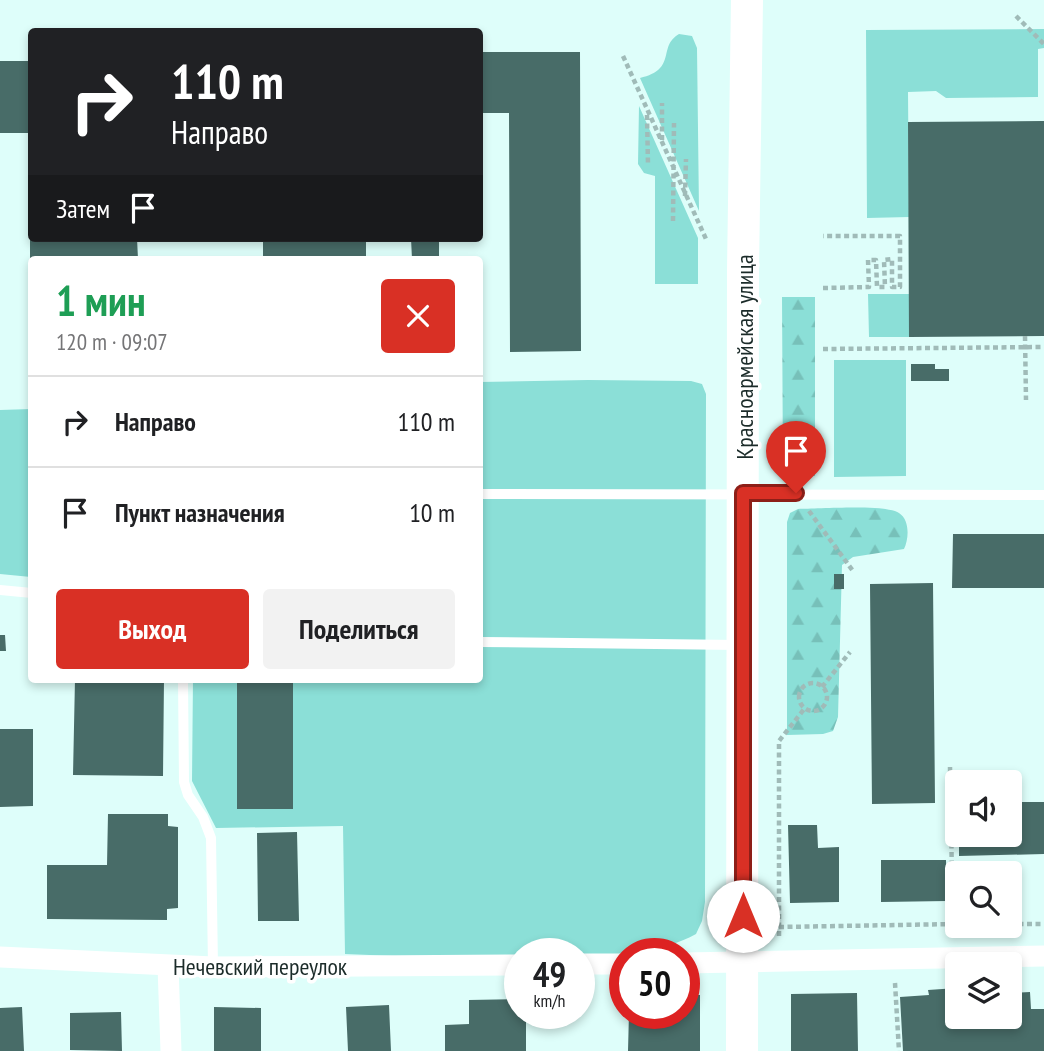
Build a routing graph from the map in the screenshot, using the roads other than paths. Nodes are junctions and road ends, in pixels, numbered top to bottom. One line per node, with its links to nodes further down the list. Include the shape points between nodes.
1 (747, 0): 2 (main road, Красноармейская улица)
2 (743, 493): 3 (lane); 4 (lane); 8 (main road, Красноармейская улица)
3 (483, 494)
4 (1044, 495)
5 (0, 590): 6 (lane)
6 (28, 593)
7 (483, 642): 8 (lane)
8 (743, 645): 12 (main road, Красноармейская улица)
9 (183, 683): 16 (lane, via 184,782 211,838)
10 (1044, 956): 12 (street)
11 (0, 957): 15 (street, Нечевский переулок)
12 (743, 961): 13 (street); 18 (main road, Красноармейская улица)
13 (700, 962)
14 (504, 965): 16 (street, Нечевский переулок)
15 (168, 966): 16 (street, Нечевский переулок); 17 (street)
16 (213, 967)
17 (171, 1051)
18 (742, 1051)

